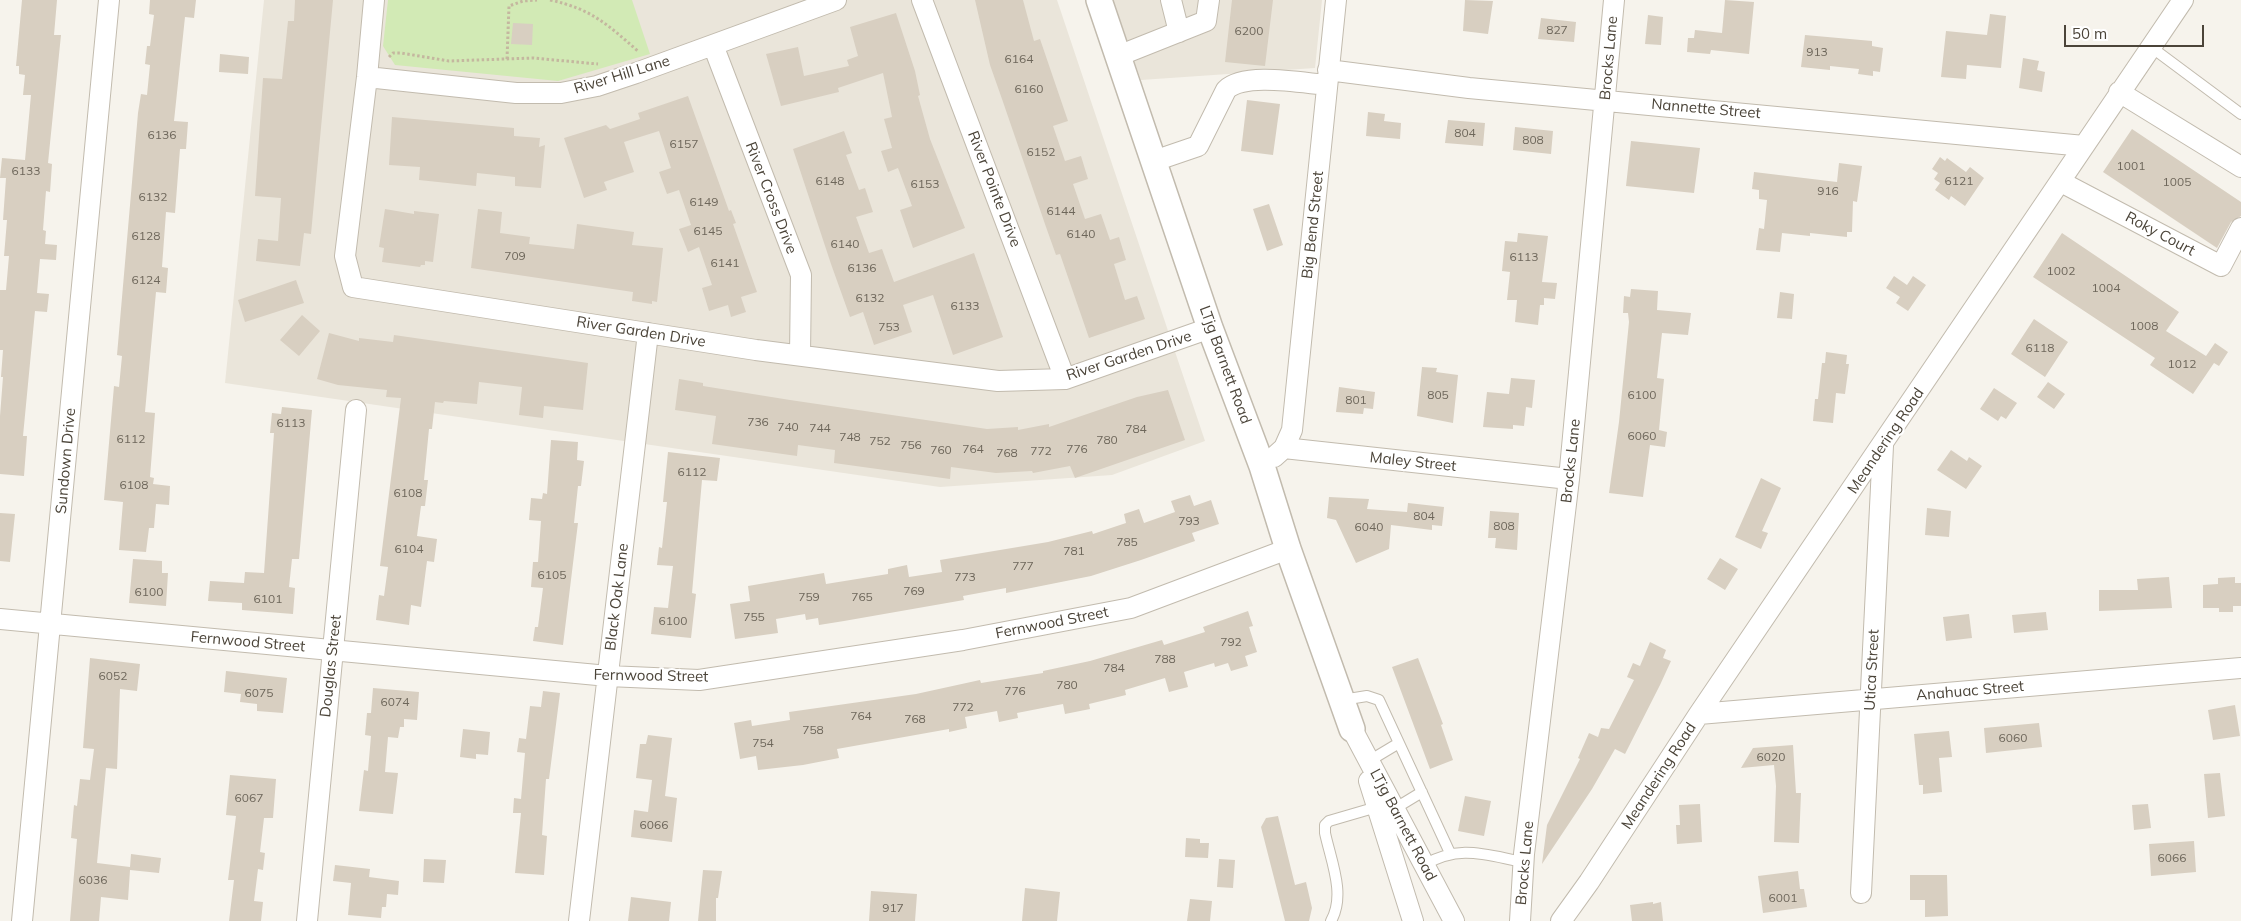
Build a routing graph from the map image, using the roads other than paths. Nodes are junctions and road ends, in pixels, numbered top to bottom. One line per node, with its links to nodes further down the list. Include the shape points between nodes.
1 (109, 0): 36 (street, Sundown Drive)
2 (374, 0): 15 (street, River Garden Drive)
3 (836, 0): 12 (street, River Hill Lane)
4 (922, 0): 28 (street, River Pointe Drive)
5 (1098, 0): 14 (street, LTjg Barnett Road)
6 (1171, 0): 11 (street)
7 (1209, 0): 11 (street, via 1206,21)
8 (1336, 0): 16 (street, Big Bend Street)
9 (1614, 0): 18 (street, Brocks Lane)
10 (2183, 0): 13 (street, Meandering Road)
11 (1179, 32): 14 (street)
12 (713, 45): 15 (street, River Hill Lane, via 597,86 561,93 516,93); 27 (street, River Cross Drive, via 802,275)
13 (2151, 47): 17 (street, Meandering Road); 19 (lane)
14 (1118, 56): 21 (street, LTjg Barnett Road)
15 (376, 78): 26 (street, River Garden Drive, via 345,256 353,287)
16 (1328, 78): 18 (street, Nannette Street); 21 (street, Nannette Street, via 1233,83 1226,90 1198,146); 31 (street, Big Bend Street, via 1292,430)
17 (2120, 92): 20 (street, Meandering Road); 22 (street)
18 (1605, 101): 20 (street, Nannette Street); 33 (street, Brocks Lane)
19 (2241, 114)
20 (2084, 146): 23 (street, Meandering Road)
21 (1154, 160): 25 (street, LTjg Barnett Road)
22 (2241, 167)
23 (2061, 182): 24 (street, Roky Court, via 2221,266); 30 (street, Meandering Road)
24 (2241, 228)
25 (1210, 328): 28 (street, River Garden Drive); 32 (street, LTjg Barnett Road)
26 (648, 333): 27 (street, River Garden Drive); 39 (street, Black Oak Lane)
27 (800, 355): 28 (street, River Garden Drive, via 998,381)
28 (1065, 378)
29 (356, 410): 37 (street, Douglas Street)
30 (1882, 446): 41 (street, Utica Street); 42 (street, Meandering Road)
31 (1284, 448): 32 (street); 33 (street, Maley Street)
32 (1262, 466): 34 (street, LTjg Barnett Road)
33 (1570, 479): 49 (street, Brocks Lane)
34 (1288, 549): 39 (street, Fernwood Street, via 1130,608 963,640 700,680); 40 (street, LTjg Barnett Road)
35 (0, 619): 36 (street, Fernwood Street)
36 (50, 624): 37 (street, Fernwood Street); 53 (street, Sundown Drive)
37 (333, 650): 39 (street, Fernwood Street); 54 (street, Douglas Street)
38 (2241, 668): 41 (street, Anahuac Street)
39 (608, 676): 55 (street, Black Oak Lane)
40 (1342, 700): 43 (street, LTjg Barnett Road); 44 (lane, via 1367,696 1380,700)
41 (1870, 700): 42 (street, Anahuac Street); 52 (street, Utica Street)
42 (1699, 714): 51 (street, Meandering Road)
43 (1352, 730): 45 (street, LTjg Barnett Road); 47 (street, LTjg Barnett Road)
44 (1399, 743): 45 (lane); 46 (lane)
45 (1368, 761): 47 (street, LTjg Barnett Road)
46 (1422, 792): 47 (lane); 48 (lane)
47 (1385, 808): 50 (street, LTjg Barnett Road); 56 (lane, via 1329,821 1325,825 1338,891); 57 (street, LTjg Barnett Road)
48 (1450, 853): 49 (lane, via 1472,853); 50 (lane)
49 (1524, 862): 59 (street, Brocks Lane)
50 (1424, 865): 58 (street, LTjg Barnett Road)
51 (1589, 882): 60 (street, Meandering Road); 61 (street, Meandering Road)
52 (1861, 893)
53 (22, 921)
54 (307, 921)
55 (579, 921)
56 (1332, 921)
57 (1413, 921)
58 (1454, 921)
59 (1520, 921)
60 (1561, 921)
61 (1575, 921)

